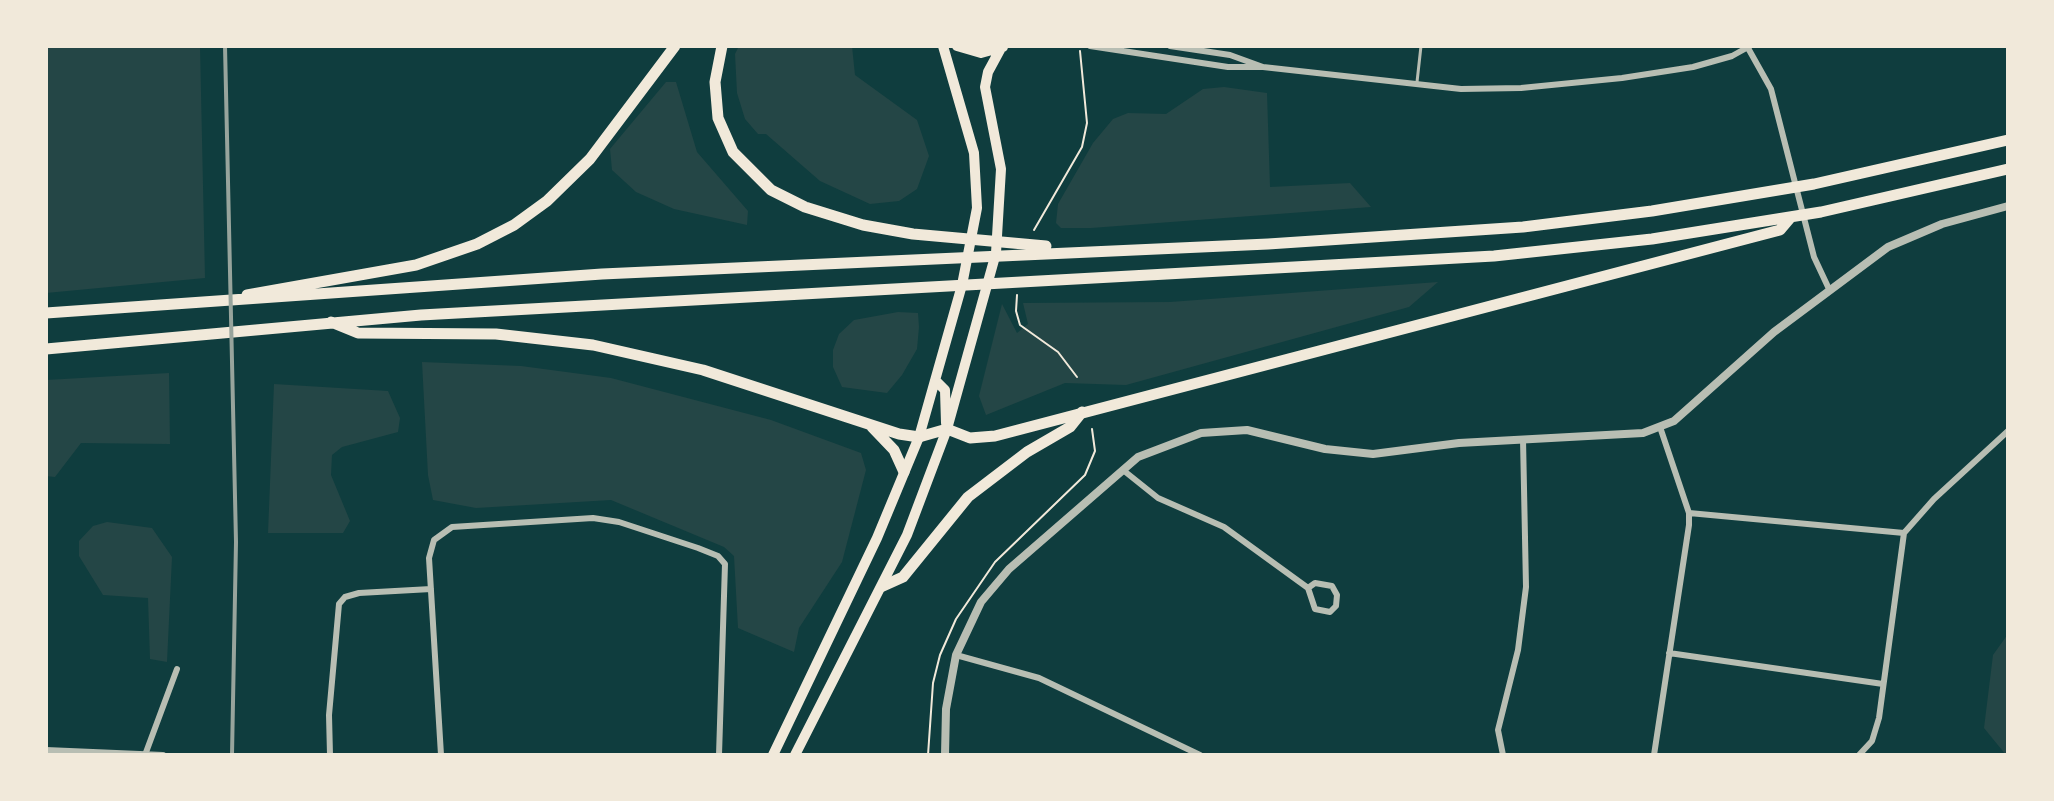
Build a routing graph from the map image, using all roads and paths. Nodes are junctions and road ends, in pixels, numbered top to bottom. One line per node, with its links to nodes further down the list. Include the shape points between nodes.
1 (675, 46): 24 (highway, via 604,143 547,201 496,235 416,265 254,291)
2 (722, 46): 20 (highway, via 715,82 718,118 733,152 757,179 787,199 889,230)
3 (943, 46): 29 (main road, via 977,168 976,218)
4 (957, 46): 10 (main road, via 981,53)
5 (1080, 46): 19 (path, via 1087,123 1082,147)
6 (1090, 46): 12 (street)
7 (1112, 46): 12 (street)
8 (1170, 46): 13 (street, via 1230,55)
9 (1421, 46): 14 (lane)
10 (1003, 47): 21 (main road, via 985,87 1002,189)
11 (1749, 47): 14 (street, via 1693,67 1574,84); 22 (street, via 1771,89 1814,257)
12 (1100, 48): 13 (street, via 1228,67)
13 (1263, 67): 14 (street)
14 (1417, 86)
15 (2008, 140): 20 (highway, via 1814,184 1640,213 1458,232)
16 (2008, 169): 18 (highway)
17 (2008, 206): 22 (street, via 1905,237)
18 (1791, 217): 21 (highway, via 1494,256); 30 (highway, via 1780,230)
19 (1032, 234)
20 (1087, 250): 24 (highway, via 602,274)
21 (986, 283): 26 (highway); 33 (main road)
22 (1829, 289): 32 (street, via 1674,421)
23 (1017, 294): 28 (path, via 1020,325 1058,352)
24 (239, 299): 25 (highway)
25 (46, 313)
26 (331, 321): 27 (highway); 31 (highway, via 358,333 522,336 660,358)
27 (46, 349)
28 (1077, 377)
29 (936, 381): 33 (main road, via 945,390); 35 (main road)
30 (1083, 412): 33 (highway, via 995,436 970,438); 41 (highway, via 1070,427 968,497 903,577)
31 (869, 424): 35 (highway); 38 (highway, via 894,450)
32 (1660, 427): 36 (street, via 1620,435); 39 (street)
33 (947, 429): 35 (highway); 41 (main road)
34 (2008, 431): 40 (street)
35 (919, 437): 38 (main road)
36 (1523, 439): 37 (street, via 1373,454 1325,449 1247,430 1226,431 1177,440 1138,457); 58 (street, via 1526,587 1518,650 1498,730)
37 (1123, 470): 42 (street, via 1158,498 1224,527); 45 (street, via 993,586)
38 (904, 472): 54 (main road)
39 (1689, 513): 40 (street); 44 (street)
40 (1904, 533): 47 (street)
41 (883, 586): 55 (main road)
42 (1308, 588): 42 (street, via 1315,609 1330,612 1336,606 1332,586)
43 (431, 589): 51 (street, via 359,593 339,604); 52 (street); 53 (street, via 430,548 452,527 606,519 718,556 727,574)
44 (1669, 653): 47 (street); 59 (street)
45 (956, 655): 56 (street, via 946,709); 57 (street, via 1039,678)
46 (177, 669): 49 (street)
47 (1883, 684): 60 (street, via 1872,741)
48 (46, 750): 49 (street)
49 (145, 754): 50 (street)
50 (163, 755)
51 (330, 755)
52 (441, 755)
53 (719, 755)
54 (773, 755)
55 (795, 755)
56 (945, 755)
57 (1200, 755)
58 (1503, 755)
59 (1654, 755)
60 (1859, 755)

